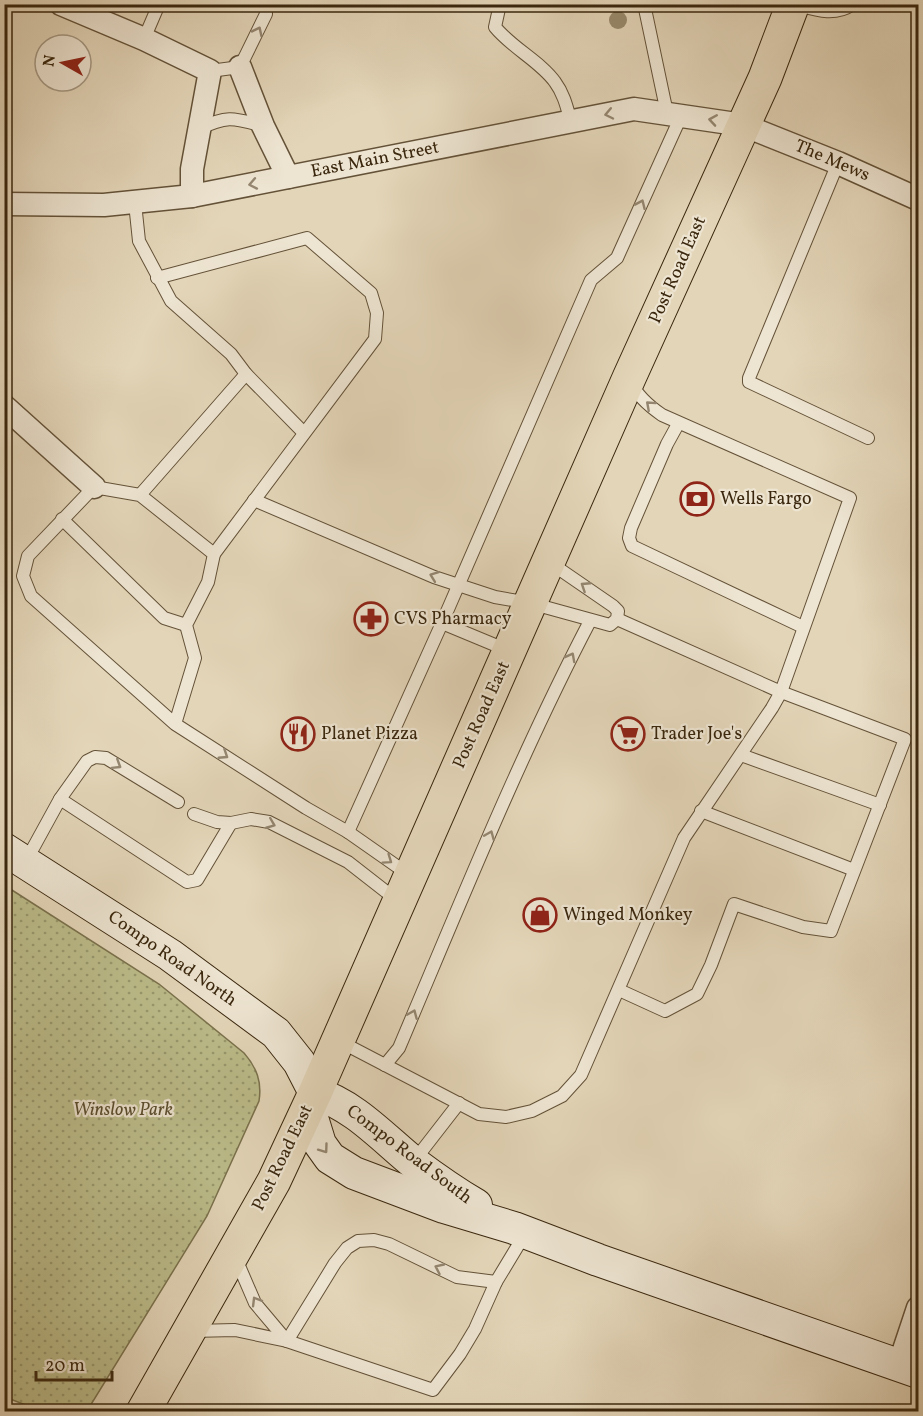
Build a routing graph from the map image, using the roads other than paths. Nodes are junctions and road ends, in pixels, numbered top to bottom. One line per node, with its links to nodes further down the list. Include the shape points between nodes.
1 (61, 4): 8 (street)
2 (159, 4): 8 (lane)
3 (265, 4): 9 (lane, one-way to 3, via 266,15)
4 (500, 4): 12 (lane, via 495,27 554,80)
5 (644, 4): 11 (lane)
6 (794, 4): 7 (lane, via 826,13); 13 (main road, Post Road East)
7 (853, 4)
8 (144, 39): 10 (street)
9 (240, 67): 10 (lane); 14 (street)
10 (210, 71): 15 (street)
11 (675, 114): 12 (street, East Main Street, one-way to 12, via 634,109); 13 (street, East Main Street, one-way to 11); 35 (lane, one-way to 11, via 591,280 617,258)
12 (571, 122): 17 (street, East Main Street)
13 (743, 124): 16 (street, The Mews); 24 (main road, Post Road East)
14 (263, 126): 15 (lane, via 219,119); 17 (street)
15 (199, 129): 18 (street)
16 (838, 163): 19 (street, The Mews); 28 (lane, via 749,382)
17 (288, 177): 18 (street, East Main Street, one-way to 18)
18 (192, 196): 20 (street, East Main Street)
19 (918, 199)
20 (135, 203): 21 (street, East Main Street); 22 (lane, via 139,241)
21 (4, 204)
22 (157, 278): 23 (lane, via 171,302 231,354); 27 (lane, via 308,238 371,293 377,313 375,339)
23 (246, 374): 27 (lane); 30 (lane)
24 (629, 378): 26 (lane, one-way to 24, via 649,405 634,390); 34 (main road, Post Road East)
25 (4, 406): 29 (street)
26 (678, 424): 41 (lane, via 628,538 632,546); 41 (lane, via 850,498)
27 (304, 433): 31 (lane)
28 (868, 438)
29 (94, 487): 30 (lane); 32 (lane)
30 (140, 495): 33 (lane)
31 (254, 500): 33 (lane); 35 (lane, one-way to 31)
32 (62, 519): 40 (lane, via 164,618); 44 (lane, via 28,555 23,576 32,596)
33 (214, 554): 40 (lane, via 208,582)
34 (549, 561): 36 (main road, Post Road East); 37 (lane, one-way to 34, via 618,611 613,606)
35 (458, 585): 36 (lane); 39 (lane)
36 (530, 603): 38 (lane); 42 (main road, Post Road East)
37 (617, 619): 38 (lane, via 610,626); 43 (lane)
38 (590, 621): 58 (lane, one-way to 38, via 399,1048 520,765)
39 (442, 623): 42 (lane); 52 (lane)
40 (186, 626): 44 (lane, via 195,658)
41 (803, 627): 43 (lane)
42 (510, 651): 55 (main road, Post Road East)
43 (781, 692): 45 (lane); 48 (lane, via 905,739)
44 (175, 724): 52 (lane, one-way to 52)
45 (741, 755): 48 (lane); 49 (lane)
46 (60, 799): 47 (lane, one-way to 47, via 87,761 95,757 106,758); 51 (lane, via 187,882 197,880); 53 (lane)
47 (178, 802)
48 (880, 805): 54 (lane)
49 (701, 811): 54 (lane); 56 (lane, via 684,838)
50 (194, 814): 51 (lane)
51 (231, 823): 55 (lane, one-way to 55, via 251,819 269,822 348,862 365,877)
52 (348, 832): 55 (lane, one-way to 55)
53 (15, 855): 59 (main road, Compo Road North, via 170,955 276,1033 299,1062)
54 (854, 870): 56 (lane, via 831,932 734,904 697,994 665,1011)
55 (406, 889): 57 (main road, Post Road East)
56 (619, 990): 60 (lane, via 581,1075 562,1096 532,1111 506,1117 479,1114)
57 (339, 1041): 58 (lane); 59 (main road, Post Road East)
58 (386, 1065): 60 (lane)
59 (315, 1094): 61 (main road, Compo Road South, via 352,1110); 62 (main road, Compo Road South, one-way to 62, via 315,1133 330,1158 383,1185); 63 (main road, Post Road East)
60 (459, 1103): 61 (lane)
61 (413, 1162): 62 (main road, Compo Road South, via 459,1195)
62 (520, 1230): 64 (lane); 68 (main road, Compo Road South)
63 (234, 1254): 66 (main road, Post Road East); 67 (lane, one-way to 63, via 255,1303)
64 (496, 1282): 67 (lane, one-way to 67, via 458,1277 389,1244 358,1241 346,1248 335,1263); 67 (lane, via 475,1329 433,1390)
65 (918, 1308): 68 (street)
66 (189, 1331): 67 (lane, via 235,1330); 69 (main road, Post Road East)
67 (287, 1341)
68 (909, 1368)
69 (143, 1412)

